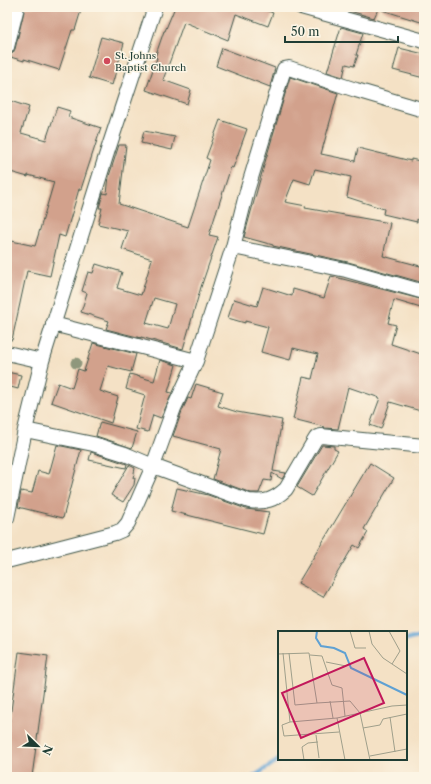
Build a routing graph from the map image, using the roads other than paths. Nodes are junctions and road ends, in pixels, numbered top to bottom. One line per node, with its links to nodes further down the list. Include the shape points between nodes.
1 (17, 7): 5 (street)
2 (155, 7): 9 (street)
3 (301, 7): 4 (street)
4 (424, 41)
5 (7, 47)
6 (424, 110): 7 (street, via 289,68 284,69 246,191)
7 (233, 247): 8 (street, via 346,270); 12 (street)
8 (424, 292)
9 (53, 324): 11 (street); 12 (street)
10 (7, 352): 11 (street)
11 (42, 361): 13 (street)
12 (196, 361): 15 (street, via 174,408)
13 (25, 430): 15 (street, via 93,444); 16 (street)
14 (424, 446): 15 (street, via 321,436 313,442 286,489 269,501 259,503)
15 (154, 466): 17 (street, via 128,523 122,530)
16 (7, 518)
17 (7, 561)

